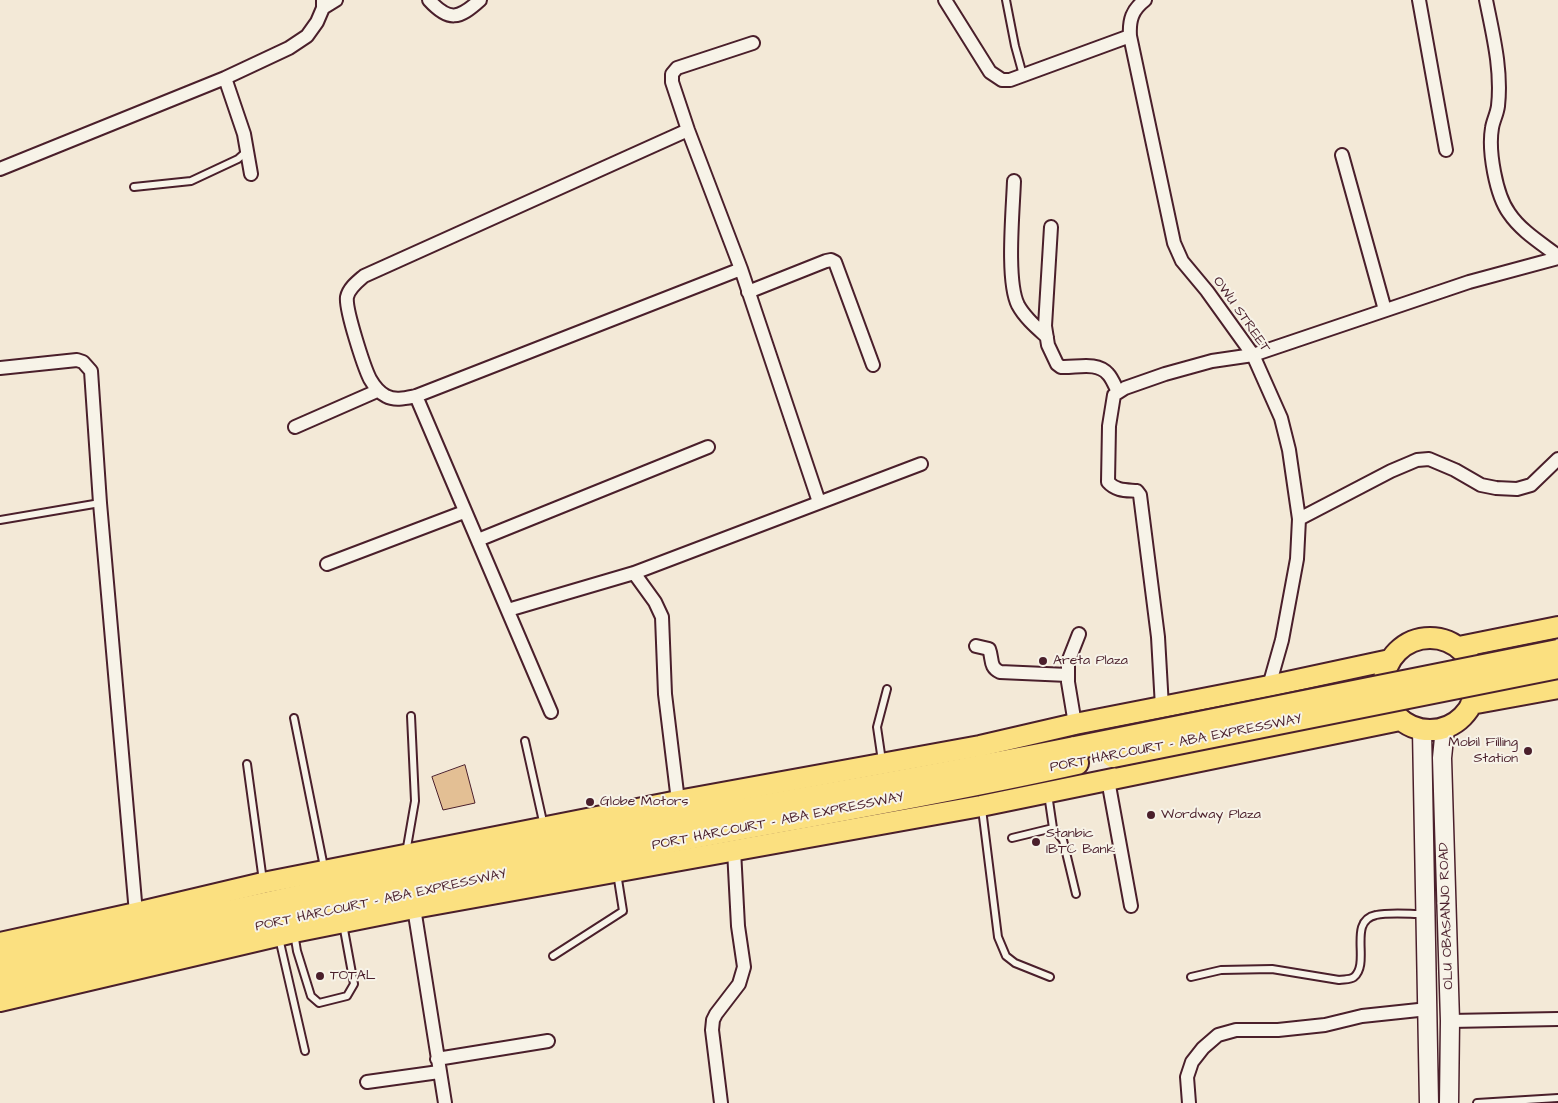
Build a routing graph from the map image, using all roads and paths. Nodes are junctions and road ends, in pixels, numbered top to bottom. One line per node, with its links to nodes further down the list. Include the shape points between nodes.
1 (336, 0): 9 (street)
2 (429, 0): 3 (street, via 452,16 460,15)
3 (480, 0)
4 (945, 0): 12 (street, via 990,72 1002,80)
5 (1006, 0): 12 (lane)
6 (1145, 0): 10 (street, OWU STREET, via 1133,12)
7 (1419, 0): 15 (street)
8 (1486, 0): 23 (street, via 1498,75 1498,108 1492,129 1496,183 1508,213)
9 (323, 4): 13 (street, via 308,36)
10 (1130, 36): 12 (street); 28 (street, OWU STREET, via 1174,244 1182,260)
11 (753, 43): 14 (street, via 677,68 672,74)
12 (1023, 75)
13 (225, 78): 16 (street); 18 (street)
14 (688, 130): 24 (street); 31 (street, via 364,276 350,289 348,313 369,378)
15 (1446, 150)
16 (247, 151): 19 (street); 21 (lane, via 238,159 191,181)
17 (1342, 155): 26 (street)
18 (0, 169)
19 (251, 174)
20 (1014, 181): 27 (street, via 1014,294 1018,306)
21 (134, 187)
22 (1051, 227): 27 (street)
23 (1558, 257): 26 (street)
24 (741, 270): 25 (street); 33 (street)
25 (748, 292): 29 (street, via 826,261 835,262); 38 (street)
26 (1385, 310): 28 (street)
27 (1047, 337): 32 (street, via 1057,364 1061,367 1100,367)
28 (1253, 355): 32 (street, via 1212,361); 41 (street, OWU STREET, via 1281,418)
29 (873, 365)
30 (0, 368): 39 (street, via 77,360 88,366 93,377)
31 (377, 390): 33 (street, via 395,399); 34 (street)
32 (1118, 392): 59 (street, via 1114,395 1109,426 1108,482 1118,489 1137,491 1140,495 1158,636)
33 (416, 396): 40 (street)
34 (295, 427)
35 (708, 447): 43 (street)
36 (1558, 459): 41 (street, via 1531,485 1517,489 1481,485 1429,459 1417,460)
37 (920, 464): 38 (street)
38 (819, 502): 45 (street)
39 (100, 503): 42 (lane); 86 (street)
40 (464, 512): 43 (street); 44 (street)
41 (1299, 518): 55 (street, OWU STREET, via 1297,559 1282,640)
42 (0, 520)
43 (478, 540): 46 (street)
44 (327, 564)
45 (634, 573): 46 (street); 73 (street, via 662,617 665,694)
46 (508, 610): 60 (street)
47 (1558, 627): 50 (main road)
48 (1079, 634): 54 (street, via 1068,662)
49 (976, 646): 54 (street, via 989,649 991,665 1000,672)
50 (1458, 647): 52 (main road, via 1447,641 1422,638 1409,642); 58 (main road, via 1474,671 1476,685)
51 (1558, 651): 68 (highway, PORT HARCOURT - ABA EXPRESSWAY, bridge)
52 (1390, 660): 55 (main road); 63 (main road, via 1385,672 1385,692 1391,710)
53 (1558, 667): 68 (highway, PORT HARCOURT - ABA EXPRESSWAY, bridge)
54 (1068, 675): 64 (street)
55 (1269, 686): 59 (main road)
56 (1558, 688): 58 (main road)
57 (887, 689): 70 (lane, via 877,727)
58 (1471, 704): 65 (main road, via 1457,722)
59 (1162, 707): 64 (main road)
60 (551, 712)
61 (411, 716): 79 (lane, via 415,801)
62 (294, 718): 80 (lane)
63 (1400, 720): 66 (main road); 71 (main road)
64 (1075, 724): 70 (main road)
65 (1445, 728): 66 (main road); 99 (main road, OLU OBASANJO ROAD, via 1442,758)
66 (1422, 730): 87 (main road, OLU OBASANJO ROAD)
67 (525, 741): 75 (lane)
68 (1076, 755): 92 (highway, PORT HARCOURT - ABA EXPRESSWAY, via 983,766 497,855); 95 (highway, PORT HARCOURT - ABA EXPRESSWAY, via 995,781 608,854)
69 (247, 764): 82 (lane)
70 (883, 764): 73 (main road)
71 (1108, 780): 72 (main road); 84 (street)
72 (1048, 793): 74 (main road); 76 (lane)
73 (678, 801): 75 (main road)
74 (981, 806): 78 (main road); 94 (lane, via 998,937 1006,956 1014,963)
75 (544, 827): 79 (main road)
76 (1053, 828): 77 (lane); 83 (lane, via 1063,840)
77 (1012, 838)
78 (734, 850): 81 (main road); 106 (street, via 744,967 739,984 716,1014 712,1025)
79 (406, 854): 80 (main road)
80 (325, 871): 82 (main road)
81 (617, 872): 85 (main road); 91 (lane, via 623,911)
82 (264, 883): 86 (main road)
83 (1076, 894)
84 (1131, 906)
85 (414, 908): 88 (main road); 102 (street)
86 (136, 914): 90 (main road)
87 (1426, 914): 93 (lane, via 1375,915 1367,919 1360,933 1359,969 1349,979 1272,969 1221,970); 97 (main road, OLU OBASANJO ROAD)
88 (342, 922): 89 (main road); 89 (lane, via 354,984 347,996 319,1003 311,996 297,951)
89 (286, 934): 96 (main road); 101 (lane)
90 (0, 943)
91 (553, 956)
92 (0, 961)
93 (1191, 977)
94 (1050, 978)
95 (0, 982)
96 (0, 1001)
97 (1428, 1009): 107 (street, via 1362,1016 1325,1025 1236,1030 1218,1035 1192,1062 1187,1077); 108 (main road, OLU OBASANJO ROAD)
98 (1558, 1019): 99 (street)
99 (1450, 1021): 109 (main road, OLU OBASANJO ROAD)
100 (548, 1041): 102 (street, via 499,1048)
101 (305, 1050)
102 (438, 1065): 103 (street); 105 (street)
103 (367, 1082)
104 (1558, 1098): 110 (lane)
105 (445, 1103)
106 (721, 1103)
107 (1189, 1103)
108 (1429, 1103)
109 (1449, 1103)
110 (1477, 1103)

